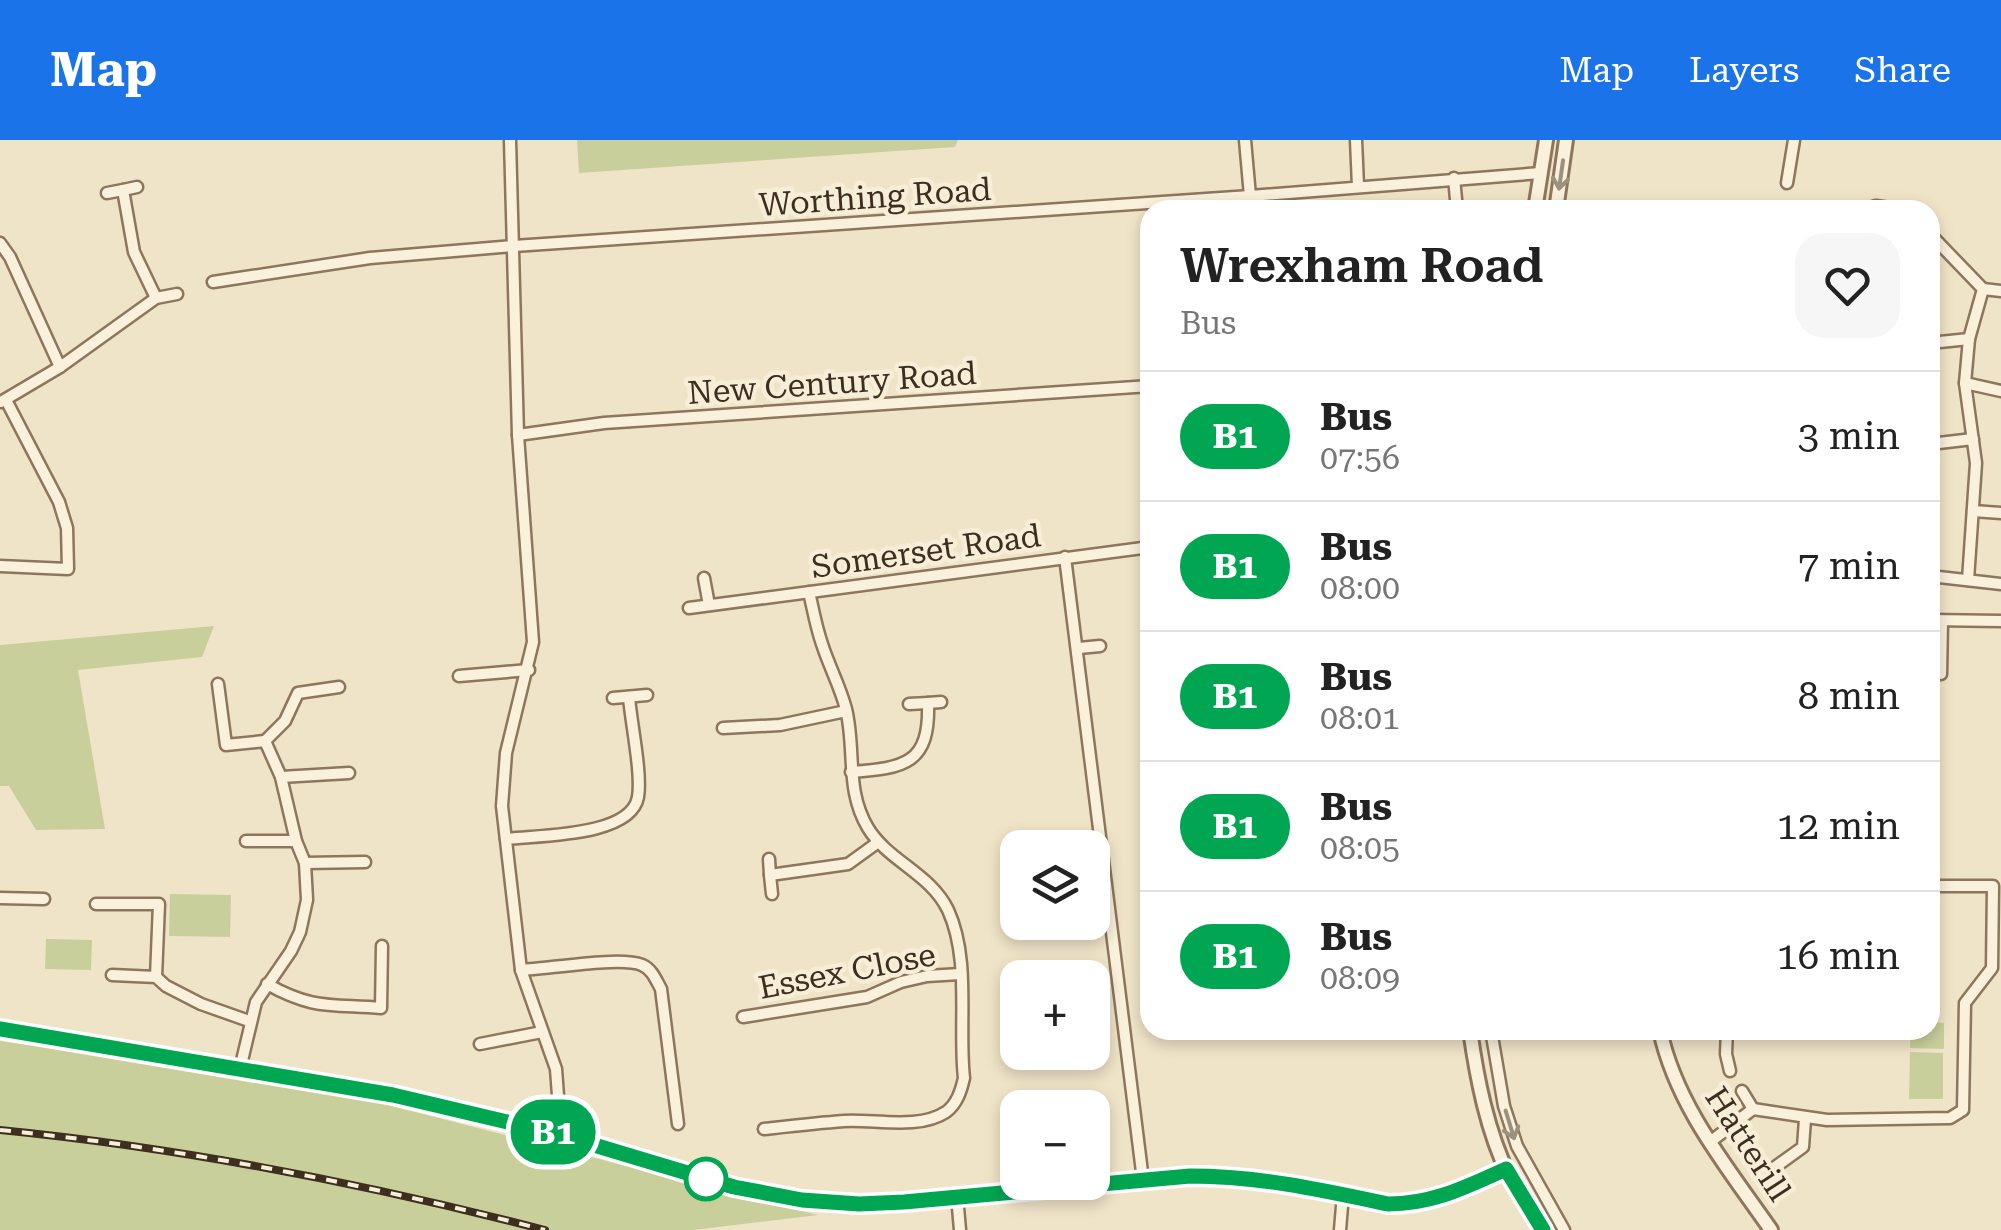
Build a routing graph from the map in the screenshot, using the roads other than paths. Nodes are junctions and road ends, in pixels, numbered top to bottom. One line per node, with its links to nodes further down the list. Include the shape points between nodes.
1 (510, 140): 22 (street)
2 (1245, 140): 14 (street)
3 (1356, 140): 10 (street)
4 (1546, 140): 7 (street)
5 (1566, 140): 18 (street, one-way to 18)
6 (1794, 140): 9 (street)
7 (1540, 172): 8 (street, Worthing Road); 17 (street)
8 (1454, 178): 10 (street, Worthing Road); 16 (street)
9 (1787, 183)
10 (1358, 186): 14 (street, Worthing Road)
11 (137, 187): 12 (street)
12 (123, 190): 13 (street); 27 (street, via 134,252)
13 (107, 193)
14 (1250, 196): 15 (street, Worthing Road)
15 (1191, 200)
16 (1456, 200)
17 (1536, 200)
18 (1557, 200)
19 (1140, 203): 22 (street, Worthing Road)
20 (0, 243): 30 (street)
21 (1940, 244): 24 (street)
22 (514, 246): 23 (street, Worthing Road, via 370,258); 35 (street)
23 (214, 282)
24 (1983, 289): 25 (street); 28 (street)
25 (2001, 291)
26 (177, 294): 27 (street)
27 (156, 298): 30 (street)
28 (1969, 339): 29 (street); 31 (street)
29 (1940, 342)
30 (60, 367): 34 (street)
31 (1966, 383): 33 (street); 36 (street)
32 (1140, 387): 35 (street, New Century Road, via 604,423)
33 (2001, 390)
34 (3, 401): 42 (street, via 60,502 68,569)
35 (518, 435): 54 (street, via 532,599)
36 (1973, 440): 37 (street); 38 (street)
37 (1940, 443)
38 (1972, 511): 39 (street); 45 (street)
39 (2001, 513)
40 (1140, 548): 41 (street, Somerset Road)
41 (1065, 557): 47 (street, Somerset Road); 53 (street)
42 (0, 566)
43 (1940, 577): 45 (street)
44 (704, 578): 48 (street)
45 (1968, 580): 46 (street)
46 (2001, 584)
47 (810, 592): 48 (street, Somerset Road); 64 (street)
48 (709, 605): 49 (street, Somerset Road)
49 (689, 608)
50 (2001, 620): 51 (street)
51 (1940, 621)
52 (1100, 646): 53 (street)
53 (1079, 648): 109 (street)
54 (528, 670): 55 (street); 70 (street, via 506,754)
55 (459, 676)
56 (218, 684): 66 (street, via 226,744)
57 (339, 687): 66 (street, via 298,693)
58 (648, 694): 59 (street)
59 (628, 697): 60 (street); 70 (street, via 638,799 628,816 596,828)
60 (614, 698)
61 (941, 702): 62 (street)
62 (928, 703): 63 (street); 67 (street, via 927,738 919,754 905,764)
63 (909, 704)
64 (846, 711): 65 (street); 67 (street)
65 (723, 728)
66 (265, 741): 69 (street)
67 (851, 772): 73 (street, via 857,809)
68 (349, 773): 69 (street)
69 (281, 777): 72 (street)
70 (506, 839): 84 (street)
71 (246, 842): 72 (street)
72 (296, 842): 76 (street)
73 (877, 842): 77 (street, via 848,864); 85 (street, via 932,887 948,909)
74 (769, 860): 77 (street)
75 (366, 862): 76 (street)
76 (306, 863): 88 (street, via 300,932)
77 (770, 875): 79 (street)
78 (1940, 886): 102 (street, via 1992,886 1992,968 1966,1003 1963,1110 1950,1118)
79 (772, 894)
80 (0, 898): 81 (street)
81 (44, 899)
82 (96, 904): 87 (street, via 159,904)
83 (382, 946): 88 (street, via 381,1008 314,1006)
84 (521, 970): 92 (street); 103 (street, via 622,962 651,971 661,990)
85 (960, 974): 89 (street, Essex Close); 104 (street, via 964,1078 945,1113 915,1122)
86 (112, 976): 87 (street)
87 (156, 977): 90 (street, via 201,1004)
88 (267, 984): 90 (street)
89 (743, 1017)
90 (249, 1021): 98 (street)
91 (0, 1030): 98 (street)
92 (542, 1032): 97 (street); 105 (street, via 559,1092)
93 (1472, 1040): 107 (street)
94 (1493, 1040): 115 (street, one-way to 115, via 1513,1136)
95 (1663, 1040): 106 (street, Hatterill, via 1681,1091)
96 (1727, 1040): 99 (street)
97 (480, 1044)
98 (240, 1069): 105 (street, via 393,1095)
99 (1730, 1071)
100 (1742, 1091): 101 (street)
101 (1753, 1110): 102 (street); 106 (street)
102 (1805, 1119): 108 (street, via 1803,1147)
103 (678, 1124)
104 (764, 1129)
105 (554, 1133): 111 (street, via 772,1196 859,1204)
106 (1710, 1142): 116 (street, Hatterill)
107 (1506, 1169): 110 (street, via 1426,1203 1388,1204); 114 (street)
108 (1771, 1170)
109 (1143, 1180): 110 (street, via 1231,1176); 111 (street)
110 (1343, 1194): 113 (street)
111 (957, 1196): 112 (street)
112 (960, 1230)
113 (1340, 1230)
114 (1542, 1230)
115 (1564, 1230)
116 (1771, 1230)

